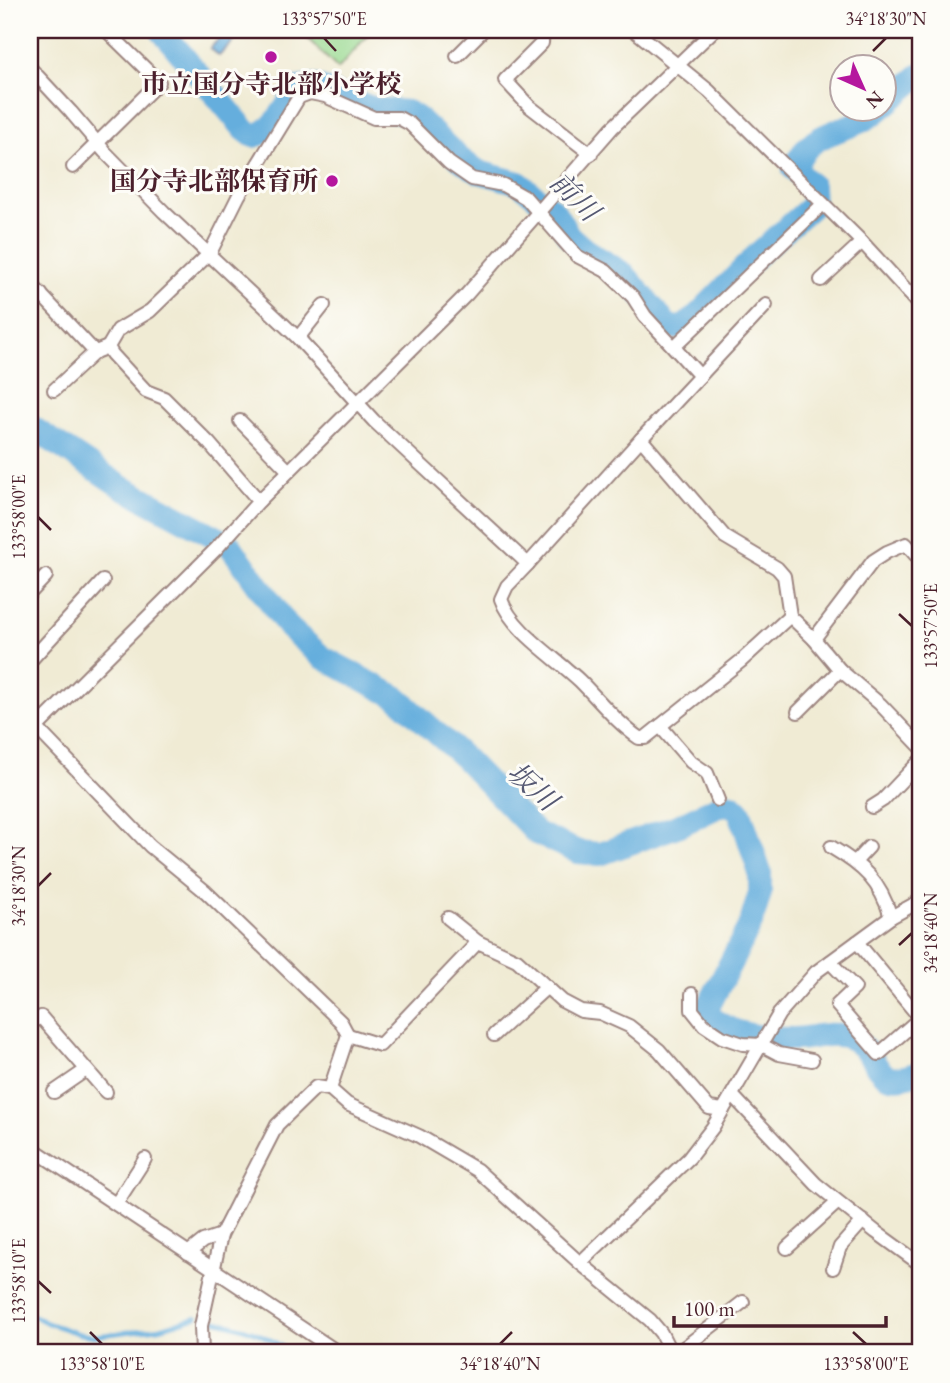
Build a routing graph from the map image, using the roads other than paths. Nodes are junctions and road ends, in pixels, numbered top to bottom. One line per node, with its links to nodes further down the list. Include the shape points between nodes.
1 (34, 30): 7 (street)
2 (106, 30): 11 (street, via 159,82)
3 (483, 30): 8 (street)
4 (543, 30): 12 (street, via 541,43 505,80 529,106)
5 (634, 30): 9 (street)
6 (714, 30): 9 (street)
7 (30, 35)
8 (457, 56)
9 (679, 65): 12 (street, via 633,106); 14 (street)
10 (30, 68): 11 (street)
11 (98, 144): 13 (street); 17 (street)
12 (591, 154): 15 (street)
13 (73, 167)
14 (823, 204): 16 (street); 27 (street)
15 (538, 214): 17 (street, via 526,198 503,185 472,179 399,118 374,118 310,93 299,97 239,195); 27 (street, via 577,257 606,271 633,297); 31 (street, via 467,295)
16 (862, 242): 18 (street); 24 (street)
17 (210, 253): 25 (street); 26 (street, via 150,311 118,330)
18 (821, 280)
19 (30, 283): 20 (street)
20 (41, 294): 21 (street); 28 (street)
21 (30, 304)
22 (324, 305): 25 (street)
23 (766, 305): 29 (street)
24 (920, 305)
25 (298, 338): 31 (street)
26 (108, 347): 28 (street); 35 (street, via 146,391 164,398 209,443)
27 (674, 347): 29 (street)
28 (95, 352): 30 (street)
29 (700, 376): 33 (street)
30 (54, 390)
31 (358, 403): 34 (street); 37 (street)
32 (240, 421): 34 (street)
33 (641, 439): 37 (street); 41 (street, via 725,537 784,576)
34 (289, 471): 35 (street)
35 (259, 501): 47 (street)
36 (920, 560): 42 (street, via 906,544 873,561)
37 (528, 564): 46 (street, via 501,599 514,622 627,730 639,738)
38 (46, 576): 40 (street)
39 (103, 581): 43 (street)
40 (30, 593)
41 (790, 616): 42 (street); 46 (street)
42 (814, 639): 44 (street)
43 (30, 661)
44 (840, 670): 45 (street); 48 (street)
45 (798, 712)
46 (660, 726): 50 (street, via 691,762 707,773)
47 (32, 727): 64 (street, via 150,846 206,892 331,1011)
48 (920, 746)
49 (920, 761): 51 (street)
50 (718, 800)
51 (872, 807)
52 (831, 847): 54 (street)
53 (869, 847): 54 (street)
54 (855, 862): 56 (street, via 883,893)
55 (920, 901): 56 (street)
56 (891, 917): 59 (street)
57 (448, 918): 58 (street)
58 (478, 942): 61 (street, via 517,960); 64 (street, via 380,1045)
59 (857, 942): 60 (street); 60 (street, via 920,1018 878,1054 837,1005 855,988)
60 (830, 962): 66 (street, via 796,993)
61 (547, 987): 65 (street); 73 (street, via 581,1011 600,1013 629,1026 659,1050 709,1108)
62 (692, 994): 66 (street, via 692,1010 704,1025 743,1044)
63 (30, 1023): 68 (street, via 41,1017)
64 (348, 1035): 69 (street)
65 (494, 1035)
66 (763, 1043): 67 (street, via 779,1054); 72 (street)
67 (812, 1060)
68 (86, 1070): 70 (street); 71 (street)
69 (330, 1089): 79 (street, via 316,1087 277,1125); 82 (street, via 347,1104 419,1136 477,1170)
70 (54, 1092)
71 (106, 1092)
72 (732, 1095): 73 (street); 76 (street)
73 (723, 1110): 82 (street, via 689,1158)
74 (30, 1147): 77 (street)
75 (145, 1159): 77 (street)
76 (838, 1202): 78 (street); 80 (street)
77 (116, 1204): 81 (street)
78 (863, 1221): 83 (street); 84 (street, via 840,1247)
79 (221, 1235): 81 (street); 85 (street)
80 (787, 1248)
81 (188, 1254): 85 (street)
82 (580, 1263): 89 (street, via 650,1320)
83 (920, 1264)
84 (833, 1268)
85 (213, 1271): 87 (street, via 201,1326); 88 (street)
86 (743, 1302): 90 (street)
87 (202, 1353)
88 (340, 1353)
89 (671, 1353)
90 (677, 1353)

